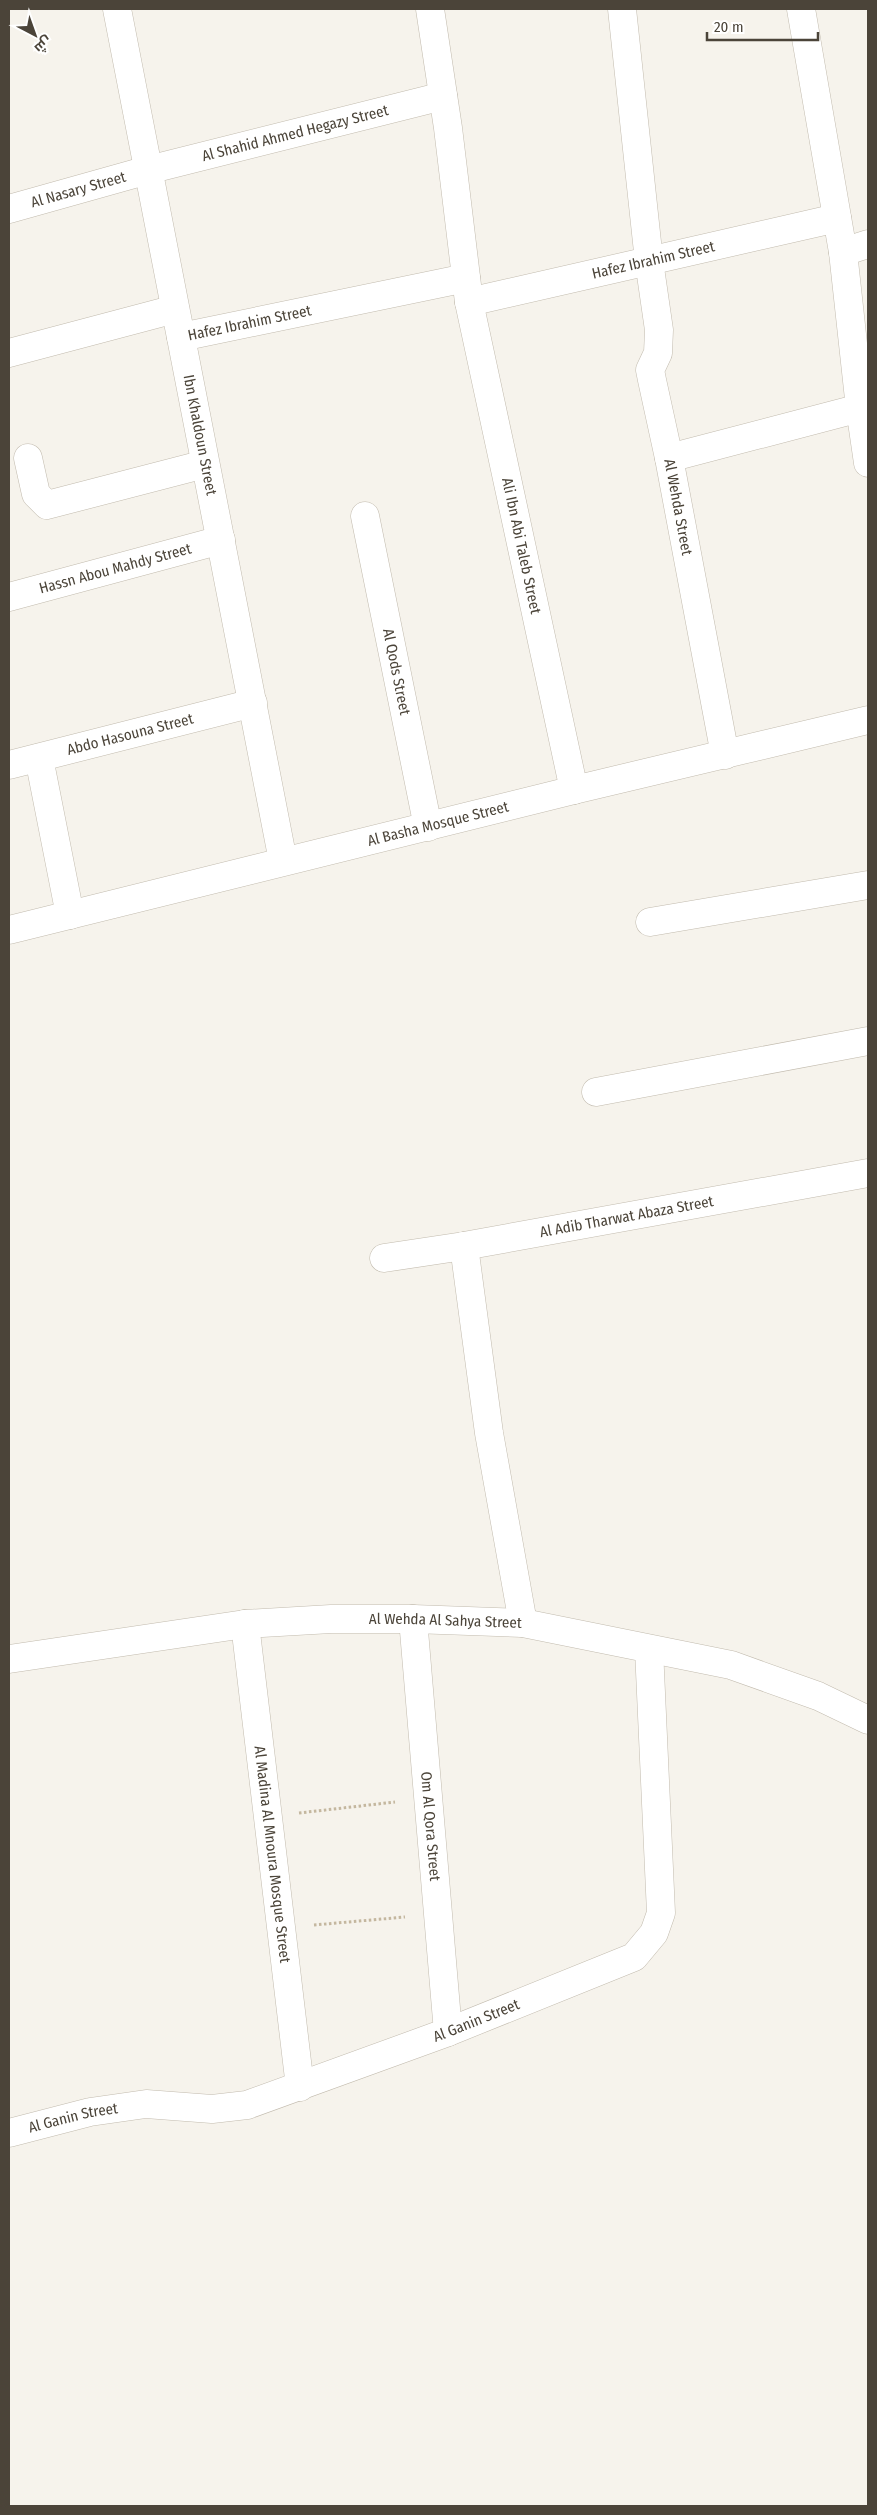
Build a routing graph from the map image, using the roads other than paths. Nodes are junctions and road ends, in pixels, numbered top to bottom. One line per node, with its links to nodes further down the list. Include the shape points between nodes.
1 (117, 9): 6 (street, Ibn Khaldoun Street)
2 (430, 9): 5 (street, Ali Ibn Abi Taleb Street)
3 (622, 9): 10 (street, Al Wehda Street)
4 (802, 9): 8 (street)
5 (444, 96): 6 (street, Al Shahid Ahmed Hegazy Street); 11 (street, Ali Ibn Abi Taleb Street)
6 (148, 170): 7 (street, Al Nasary Street); 12 (street, Ibn Khaldoun Street)
7 (9, 209)
8 (837, 218): 9 (street); 10 (street, Hafez Ibrahim Street)
9 (856, 248): 15 (street)
10 (649, 261): 11 (street, Hafez Ibrahim Street); 17 (street, Al Wehda Street, via 660,342 650,370)
11 (467, 290): 13 (street, Hafez Ibrahim Street); 28 (street, Ali Ibn Abi Taleb Street)
12 (175, 309): 13 (street, Ibn Khaldoun Street); 14 (street)
13 (181, 338): 19 (street, Ibn Khaldoun Street)
14 (9, 353)
15 (860, 408): 17 (street); 18 (street)
16 (28, 458): 19 (street, via 36,494 47,505)
17 (669, 458): 25 (street, Al Wehda Street)
18 (868, 463)
19 (206, 464): 21 (street, Ibn Khaldoun Street)
20 (365, 516): 29 (street, Al Qods Street)
21 (221, 540): 22 (street, Hassn Abou Mahdy Street); 23 (street, Ibn Khaldoun Street)
22 (9, 597)
23 (253, 703): 26 (street, Abdo Hasouna Street); 30 (street, Ibn Khaldoun Street)
24 (868, 720): 25 (street, Al Basha Mosque Street)
25 (725, 755): 28 (street, Al Basha Mosque Street)
26 (39, 758): 27 (street, Abdo Hasouna Street); 32 (street)
27 (9, 766)
28 (574, 790): 29 (street, Al Basha Mosque Street)
29 (428, 827): 30 (street, Al Basha Mosque Street)
30 (283, 861): 32 (street, Al Basha Mosque Street)
31 (868, 885): 33 (street)
32 (70, 916): 34 (street, Al Basha Mosque Street)
33 (650, 922)
34 (9, 930)
35 (868, 1041): 36 (street)
36 (596, 1092)
37 (868, 1173): 38 (street, Al Adib Tharwat Abaza Street)
38 (464, 1246): 39 (street, Al Adib Tharwat Abaza Street); 41 (street, via 489,1433)
39 (384, 1258)
40 (413, 1619): 41 (street, Al Wehda Al Sahya Street); 42 (street, Al Wehda Al Sahya Street); 46 (street, Om Al Qora Street)
41 (523, 1623): 43 (street, Al Wehda Al Sahya Street)
42 (245, 1624): 44 (street, Al Wehda Al Sahya Street); 47 (street, Al Madina Al Mnoura Mosque Street)
43 (649, 1649): 45 (street, Al Wehda Al Sahya Street, via 730,1665 818,1696); 46 (street, Al Ganin Street, via 661,1913 654,1933 642,1950 625,1962)
44 (9, 1659)
45 (868, 1720)
46 (448, 2032): 47 (street, Al Ganin Street)
47 (300, 2087): 48 (street, Al Ganin Street, via 247,2105 212,2109 146,2104 90,2112)
48 (9, 2133)

